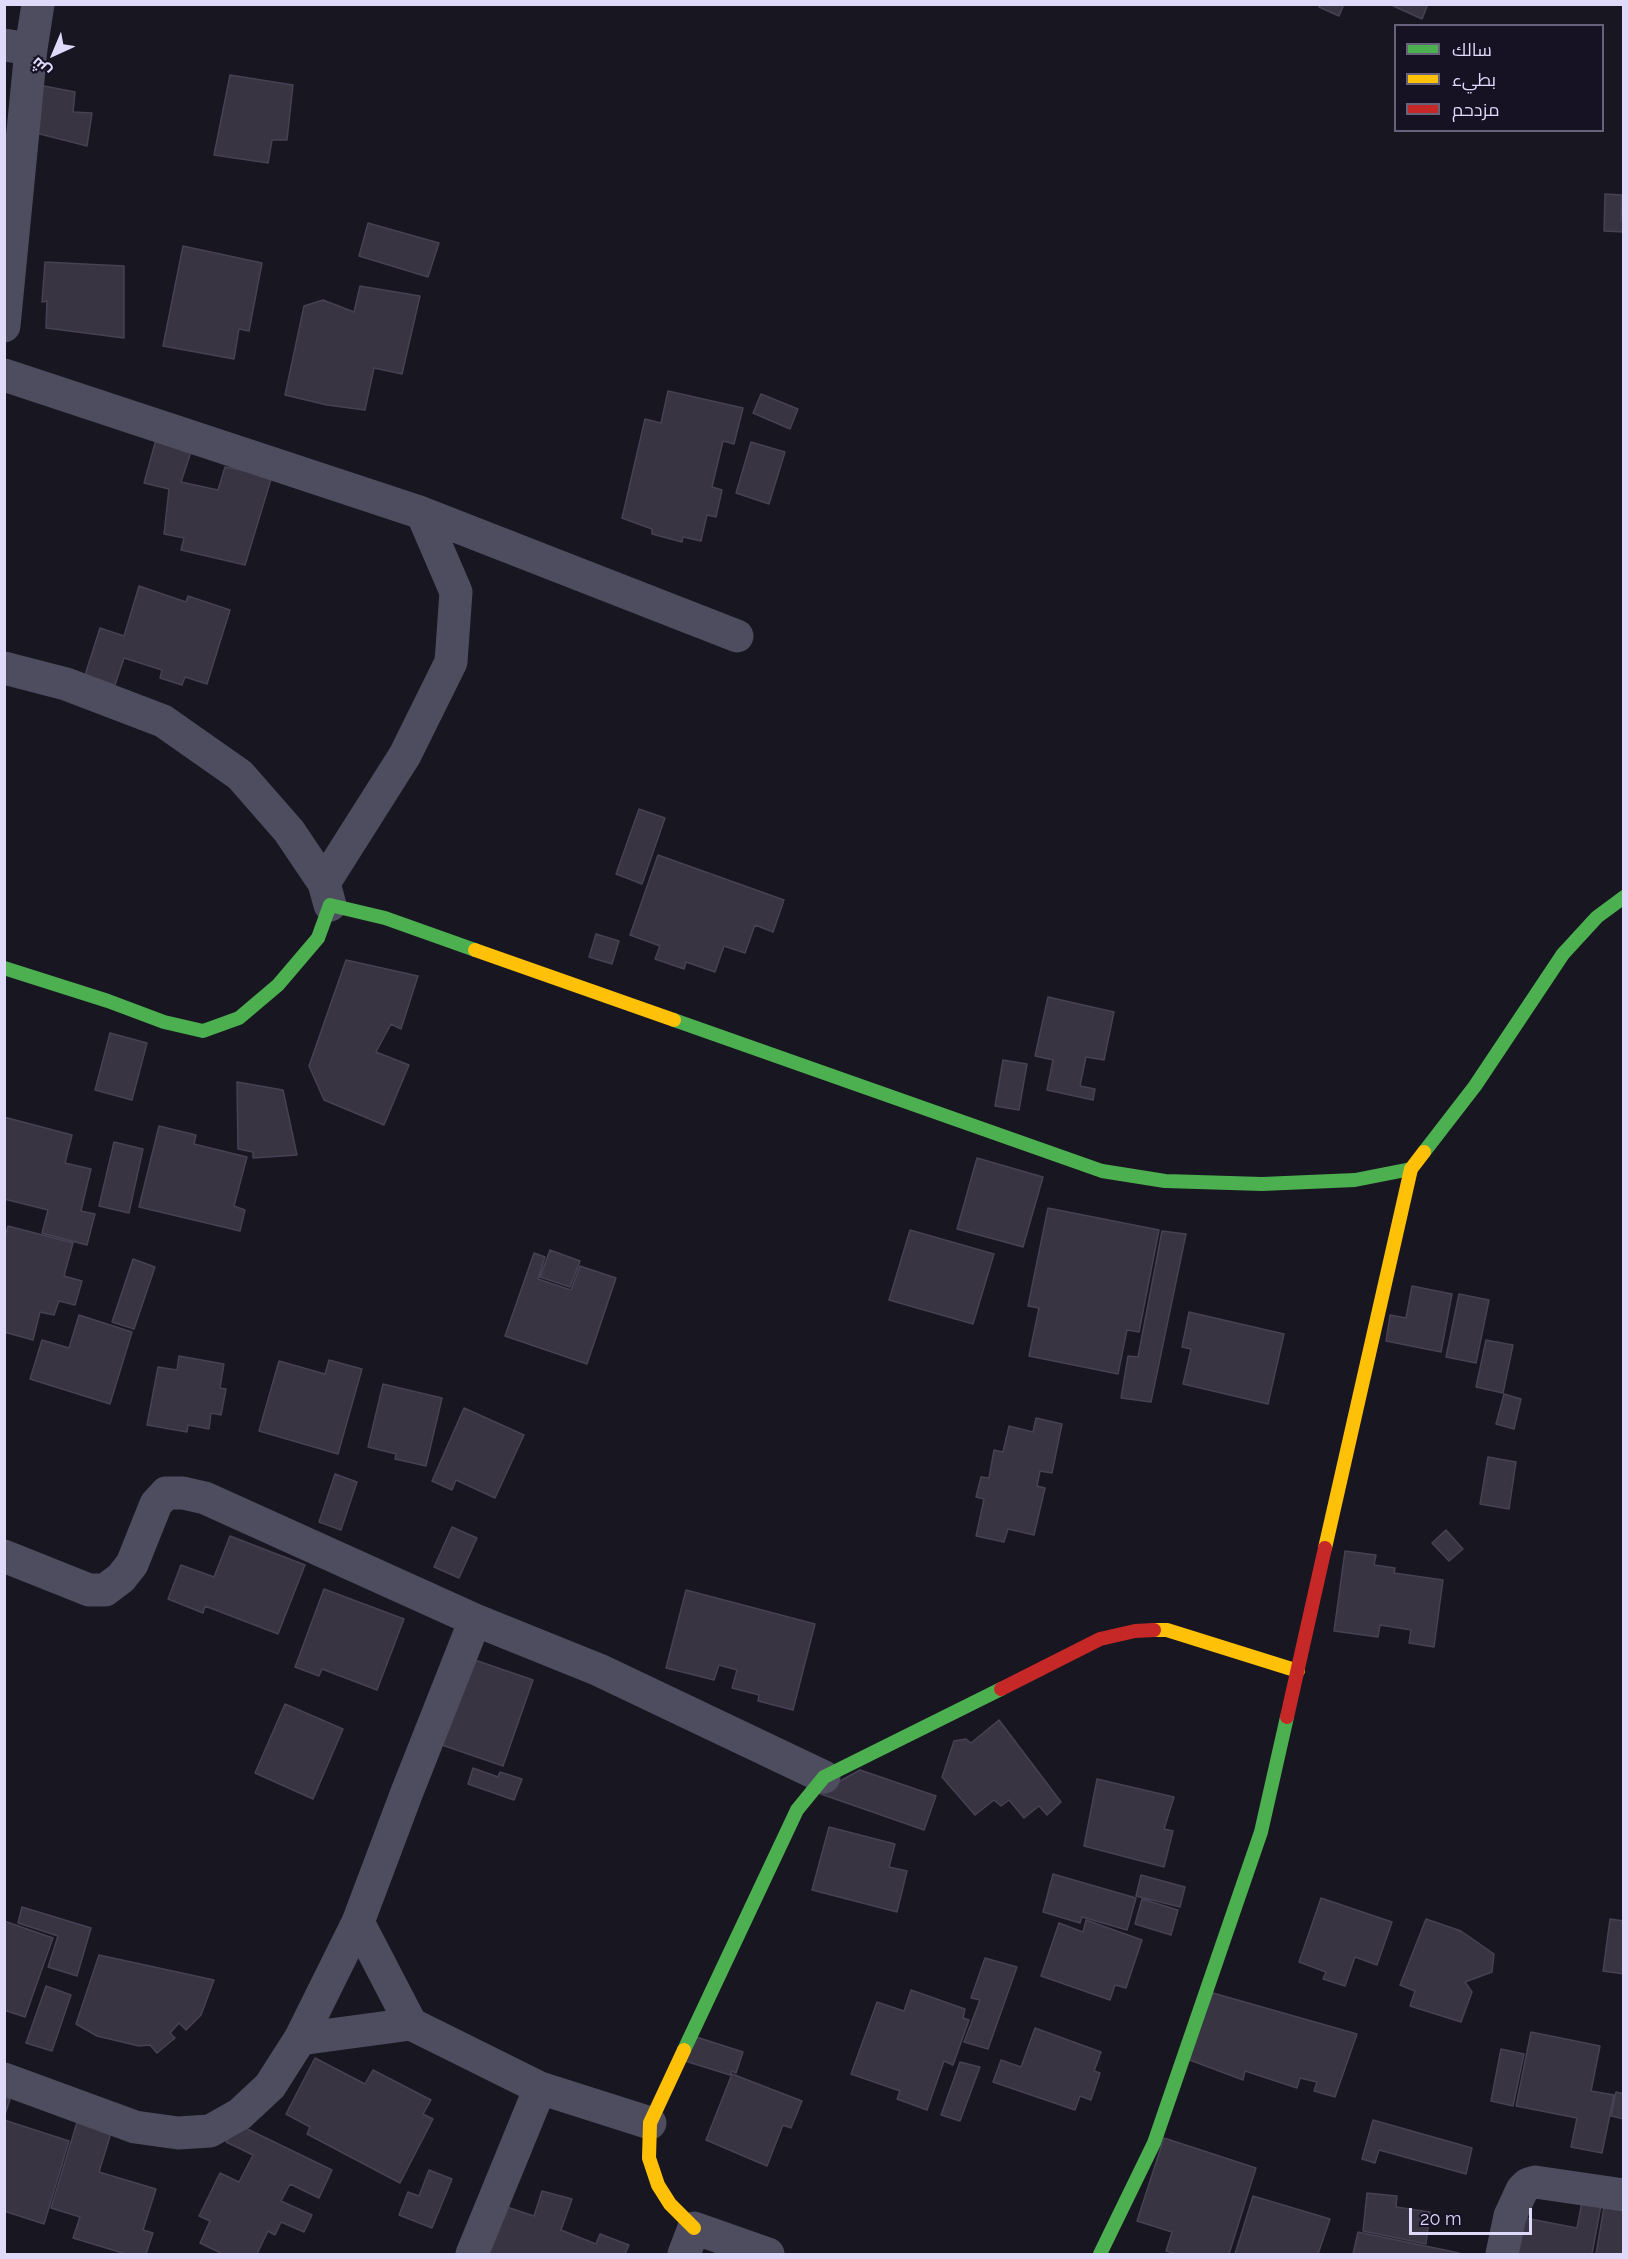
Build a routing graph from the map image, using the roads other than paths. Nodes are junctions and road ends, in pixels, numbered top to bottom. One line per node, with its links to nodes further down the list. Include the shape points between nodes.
1 (38, 4): 2 (street)
2 (18, 47): 3 (street)
3 (4, 326)
4 (4, 375): 5 (street)
5 (422, 513): 6 (street); 8 (street, via 456,592 451,662 405,755)
6 (737, 636)
7 (4, 668): 8 (street, via 66,684 163,721 240,775 289,831)
8 (327, 894): 10 (street, via 318,938 278,985 238,1018 203,1031 164,1022); 11 (street, via 385,918 1102,1171 1164,1182 1262,1184 1355,1180)
9 (1623, 897): 11 (street, via 1597,917 1563,954 1475,1086)
10 (4, 968)
11 (1411, 1169): 14 (street)
12 (4, 1556): 13 (street, via 89,1590 105,1590 132,1564 156,1504 166,1493 183,1493 205,1498)
13 (476, 1620): 15 (street, via 599,1670); 16 (street)
14 (1298, 1671): 15 (street, via 1167,1630 1136,1630 1100,1640); 26 (street, via 1261,1832 1244,1883 1154,2143)
15 (824, 1777): 21 (street, via 797,1810)
16 (358, 1922): 17 (street); 18 (street)
17 (411, 2025): 18 (street); 20 (street)
18 (300, 2039): 19 (street, via 270,2086 240,2114 210,2131 178,2133 135,2127)
19 (4, 2079)
20 (540, 2088): 21 (street); 24 (street)
21 (650, 2123): 23 (street, via 649,2158 658,2186)
22 (1623, 2195): 27 (street, via 1528,2184 1510,2216)
23 (689, 2241): 25 (street)
24 (472, 2254)
25 (768, 2254)
26 (1100, 2254)
27 (1502, 2254)

